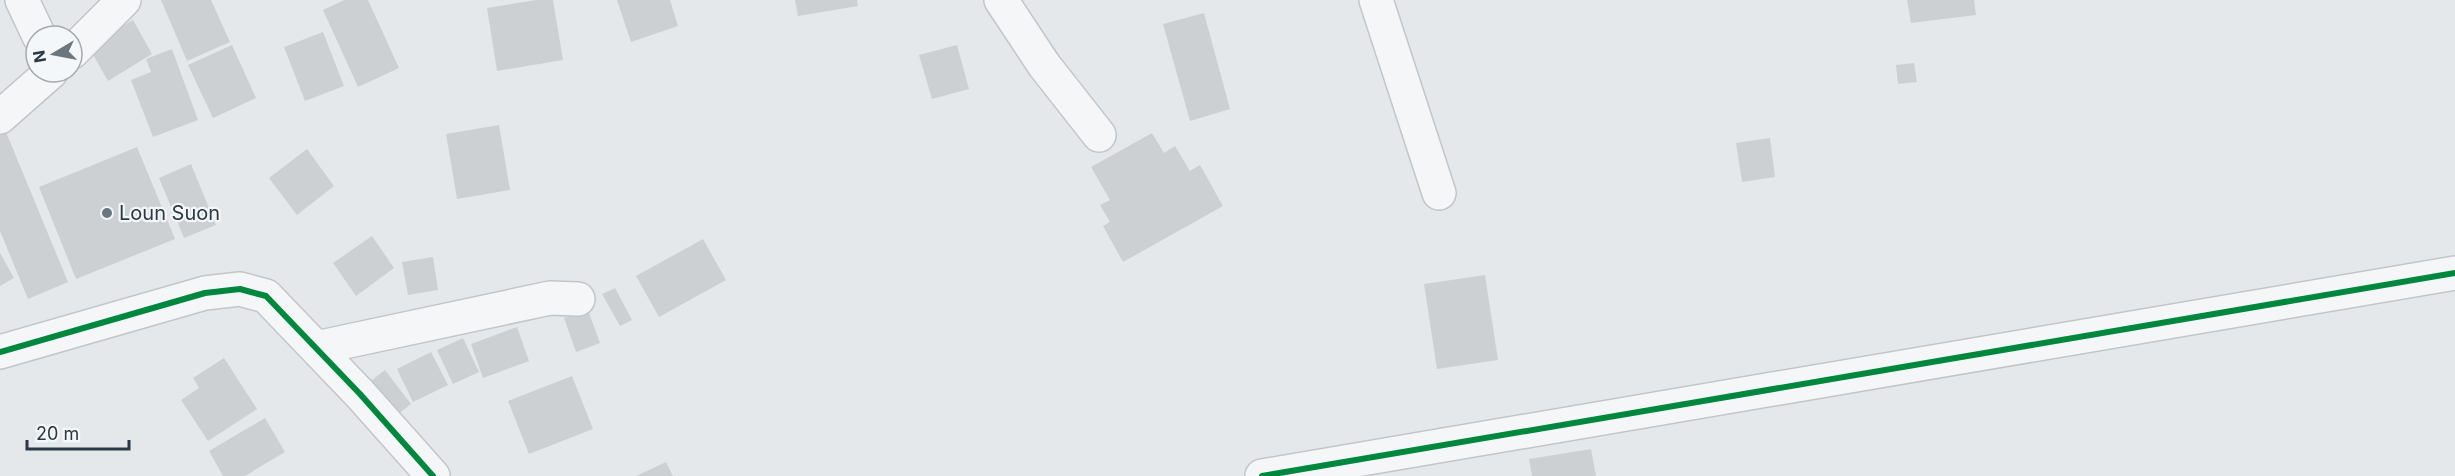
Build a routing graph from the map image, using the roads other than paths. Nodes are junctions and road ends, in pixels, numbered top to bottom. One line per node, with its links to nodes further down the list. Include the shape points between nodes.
1 (22, 0): 5 (street)
2 (124, 0): 6 (street)
3 (1001, 0): 9 (street, via 1044,65)
4 (1376, 0): 10 (street)
5 (33, 24)
6 (84, 40)
7 (37, 84): 8 (street)
8 (0, 117)
9 (1099, 135)
10 (1439, 193)
11 (2455, 273): 15 (street)
12 (578, 299): 13 (street, via 550,298)
13 (316, 348): 14 (street, via 266,296 240,289 205,293); 16 (street)
14 (0, 352)
15 (1374, 467): 17 (street)
16 (433, 476)
17 (1262, 476)

